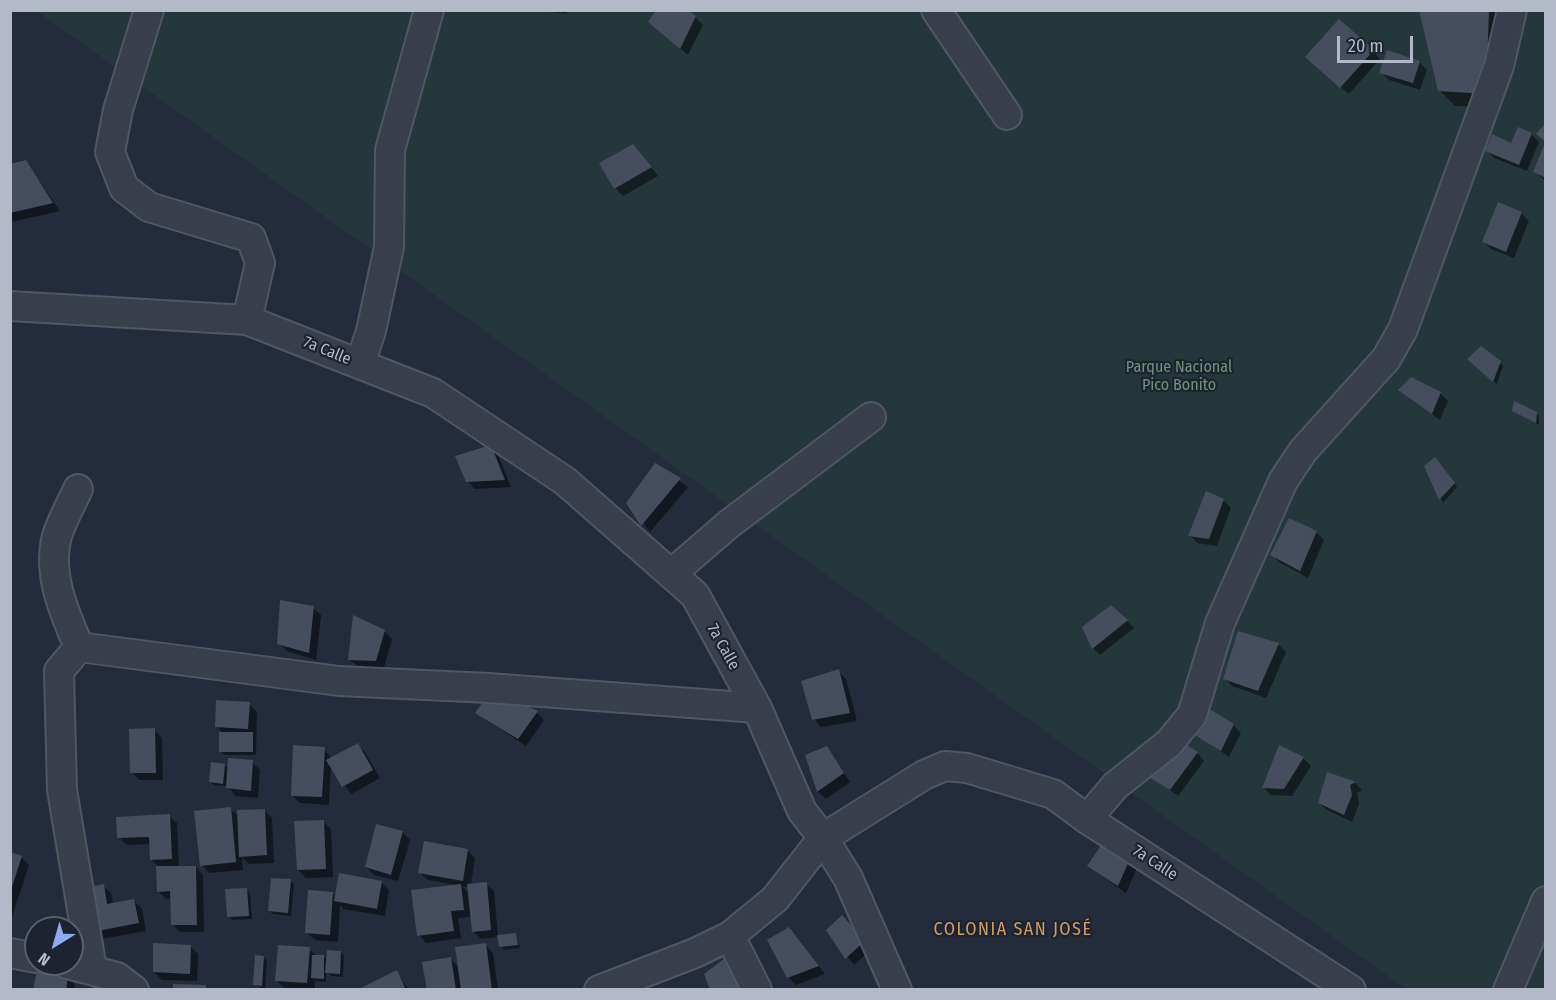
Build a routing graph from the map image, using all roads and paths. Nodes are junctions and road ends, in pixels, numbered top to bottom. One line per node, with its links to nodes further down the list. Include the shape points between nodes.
1 (149, 10): 7 (street, via 118,110 110,152 124,188 149,207 251,238 260,264)
2 (429, 10): 8 (street, via 390,150 389,247)
3 (936, 10): 5 (street)
4 (1512, 10): 14 (street, via 1499,66 1403,329 1386,359 1303,451 1283,481 1220,623 1192,715 1170,743 1115,786)
5 (1007, 115)
6 (10, 306): 7 (street, 7a Calle)
7 (247, 320): 8 (street, 7a Calle)
8 (360, 364): 11 (street, 7a Calle, via 433,393 565,481)
9 (871, 417): 11 (street, via 729,524)
10 (78, 489): 12 (street, via 56,540 54,576)
11 (671, 574): 13 (street, 7a Calle, via 695,596)
12 (79, 647): 13 (street, via 339,681); 17 (street, via 59,672 62,790)
13 (757, 708): 15 (street, 7a Calle, via 802,811)
14 (1087, 819): 15 (street, 7a Calle, via 1053,794 967,768 945,766); 24 (street, 7a Calle)
15 (823, 838): 18 (street, via 775,900); 23 (street, via 848,878)
16 (1545, 901): 25 (street)
17 (75, 916)
18 (730, 936): 20 (street); 22 (street)
19 (84, 968): 21 (street, via 117,977)
20 (601, 989)
21 (134, 990)
22 (757, 990)
23 (897, 990)
24 (1351, 990)
25 (1508, 990)

